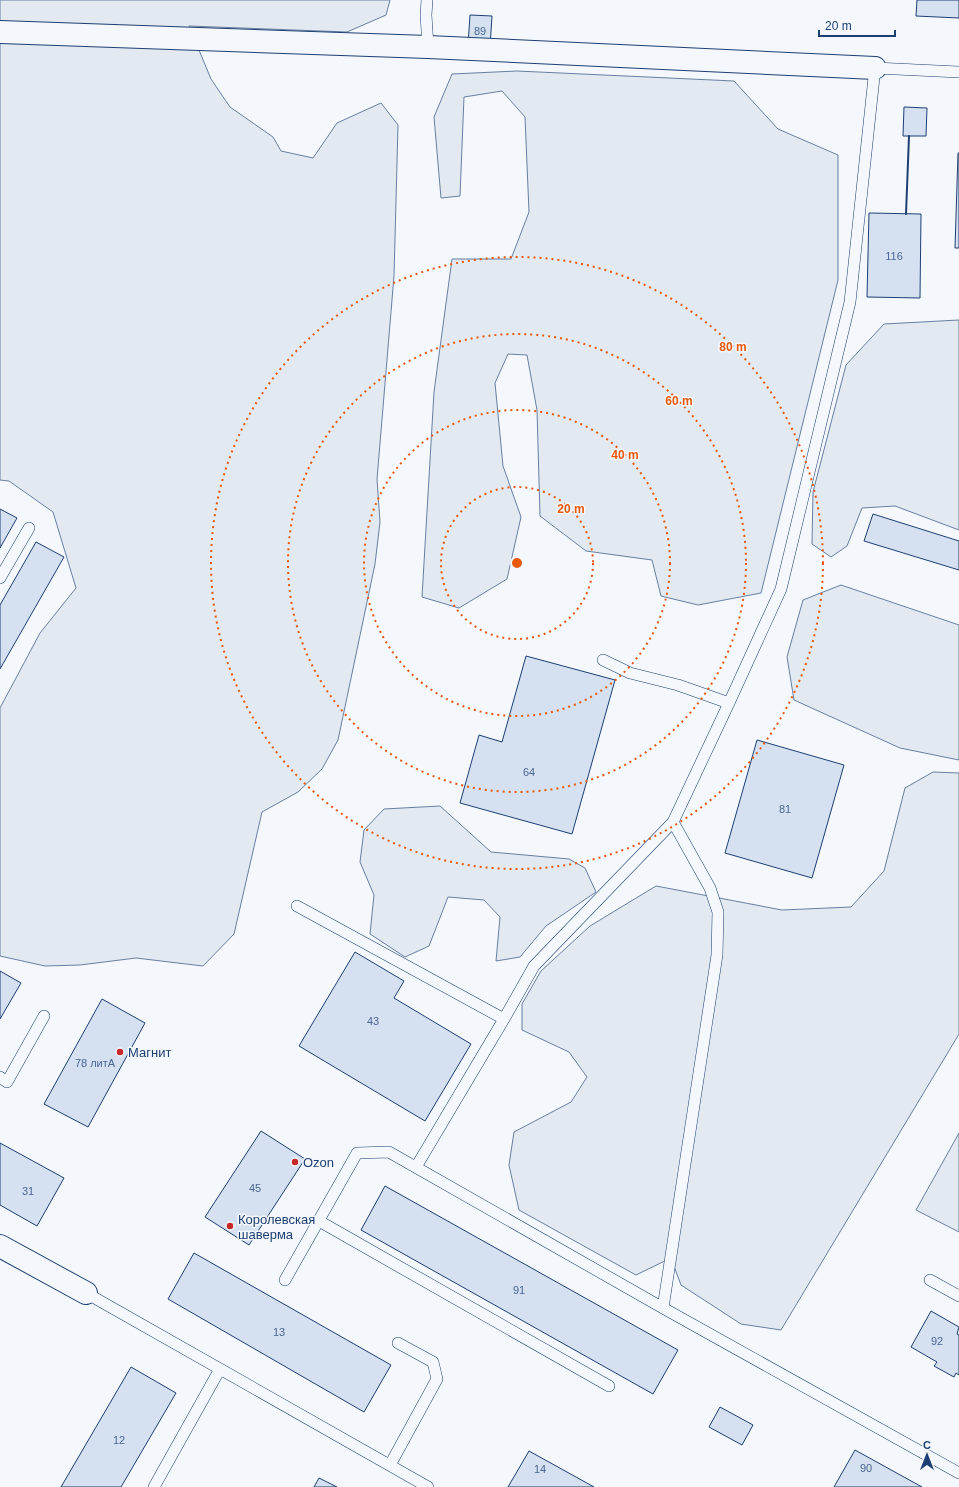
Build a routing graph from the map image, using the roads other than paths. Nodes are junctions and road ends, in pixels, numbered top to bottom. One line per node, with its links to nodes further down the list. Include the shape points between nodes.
1 (426, 0): 3 (lane)
2 (0, 32): 3 (street)
3 (428, 47): 4 (street)
4 (875, 68): 5 (lane); 9 (lane, via 850,302 781,589)
5 (959, 72)
6 (28, 528): 7 (lane)
7 (0, 578)
8 (604, 660): 9 (lane, via 630,673 678,685)
9 (729, 703): 10 (lane)
10 (673, 822): 13 (lane, via 534,966); 22 (lane, via 710,888 718,912 718,926 717,955)
11 (298, 906): 13 (lane)
12 (44, 1016): 14 (lane, via 7,1082)
13 (504, 1019): 15 (lane)
14 (0, 1078)
15 (416, 1167): 16 (lane, via 389,1152 357,1152); 22 (lane)
16 (319, 1221): 18 (lane); 25 (lane)
17 (0, 1246): 20 (street)
18 (285, 1280)
19 (930, 1280): 21 (lane)
20 (86, 1293): 24 (lane)
21 (959, 1296)
22 (663, 1308): 27 (lane)
23 (398, 1343): 26 (lane, via 433,1362 437,1379)
24 (220, 1369): 26 (lane); 28 (lane)
25 (609, 1386)
26 (390, 1465): 29 (lane)
27 (959, 1473)
28 (154, 1487)
29 (428, 1487)

